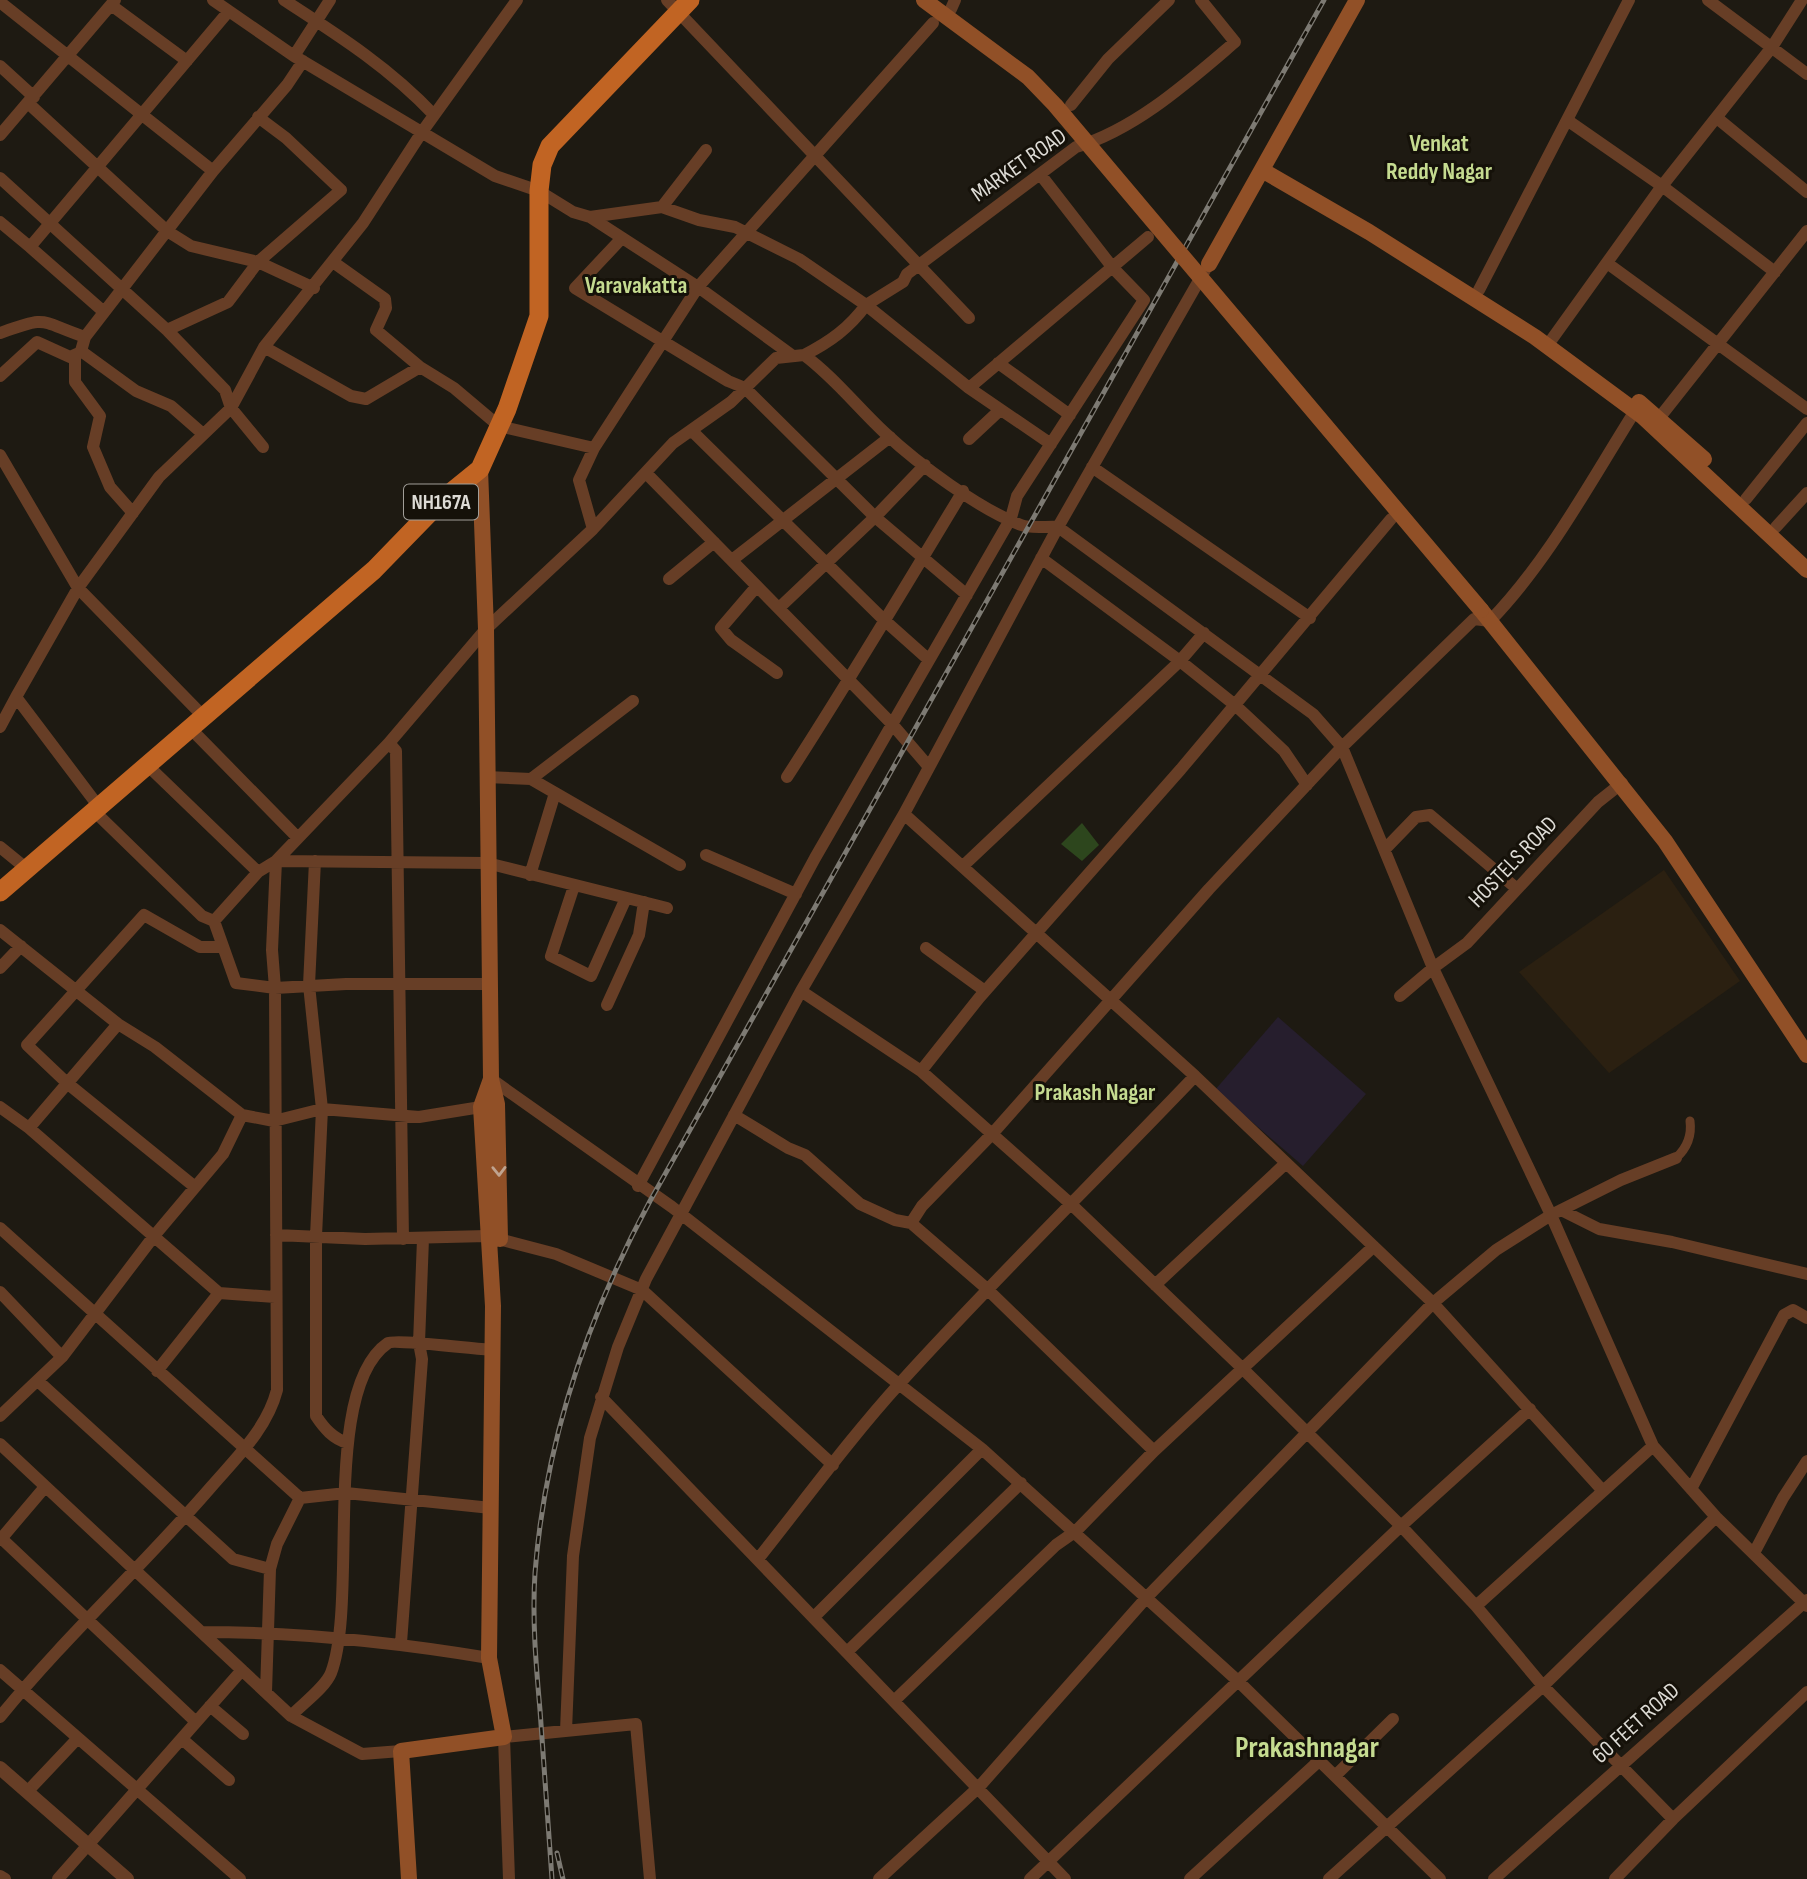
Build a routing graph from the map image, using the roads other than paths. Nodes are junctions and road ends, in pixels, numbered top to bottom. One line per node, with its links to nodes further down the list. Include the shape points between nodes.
1 (213, 0): 15 (street)
2 (284, 0): 16 (street)
3 (330, 0): 16 (street)
4 (517, 0): 27 (street)
5 (924, 0): 125 (main road, bridge, via 1028,77 1055,105)
6 (1169, 0): 25 (street, via 1108,59)
7 (1202, 0): 38 (street, MARKET ROAD, via 1235,42 1178,91 1101,139 1076,147)
8 (1357, 0): 35 (main road)
9 (1629, 0): 30 (street)
10 (1707, 0): 18 (street)
11 (1802, 0): 18 (street)
12 (0, 2): 19 (street)
13 (113, 2): 19 (street); 21 (street)
14 (679, 4): 34 (street); 41 (highway, NH167A, via 550,146)
15 (228, 12): 20 (street); 21 (street)
16 (317, 22): 20 (street); 27 (street, via 405,83)
17 (933, 23): 34 (street)
18 (1772, 47): 23 (street); 29 (street)
19 (69, 56): 24 (street); 26 (street)
20 (298, 58): 28 (street, via 288,85); 31 (street)
21 (187, 61): 26 (street)
22 (0, 66): 24 (street)
23 (1807, 74)
24 (31, 100): 32 (street); 36 (street)
25 (1071, 105)
26 (143, 115): 36 (street); 37 (street)
27 (434, 115): 31 (street)
28 (258, 117): 37 (street); 53 (street, via 341,190)
29 (1717, 118): 40 (street); 42 (street)
30 (1567, 120): 40 (street); 63 (street)
31 (422, 132): 41 (street, via 495,176); 54 (street)
32 (0, 135)
33 (705, 150): 43 (street)
34 (814, 154): 49 (street); 57 (street)
35 (1265, 166): 56 (main road); 63 (main road); 84 (main road, via 1535,337)
36 (98, 167): 46 (street); 47 (street)
37 (212, 171): 47 (street)
38 (1040, 174): 57 (street, MARKET ROAD); 58 (street)
39 (0, 178): 46 (street)
40 (1662, 186): 55 (street); 59 (street)
41 (539, 191): 44 (street); 88 (highway, NH167A, via 539,316)
42 (1807, 192)
43 (662, 207): 44 (street); 49 (street)
44 (590, 217): 51 (street)
45 (0, 222): 52 (street)
46 (50, 222): 52 (street); 62 (street)
47 (167, 231): 53 (street, via 191,246); 62 (street)
48 (1807, 231): 59 (street)
49 (744, 232): 60 (street); 64 (street, via 799,259)
50 (1148, 237): 58 (street)
51 (622, 238): 60 (street); 71 (street, via 575,288)
52 (30, 247): 65 (street)
53 (258, 262): 61 (street); 67 (street, via 228,302)
54 (333, 262): 61 (street); 77 (street, via 386,299 376,330)
55 (1607, 263): 70 (street); 72 (street)
56 (1209, 264): 98 (street)
57 (920, 265): 64 (street, MARKET ROAD, via 903,282); 66 (street)
58 (1113, 268): 76 (street); 85 (street, via 1144,300)
59 (1775, 272): 72 (street)
60 (698, 287): 71 (street); 75 (street)
61 (314, 288): 73 (street)
62 (122, 289): 65 (street); 67 (street)
63 (1479, 290): 70 (main road)
64 (866, 305): 75 (street, MARKET ROAD, via 831,341); 80 (street)
65 (104, 312): 69 (street)
66 (969, 318)
67 (167, 330): 81 (street, via 225,390)
68 (0, 332): 69 (street, via 34,320 52,321)
69 (85, 337): 74 (street)
70 (1552, 339): 86 (main road)
71 (663, 342): 79 (street); 95 (street)
72 (1720, 344): 82 (street); 86 (street)
73 (264, 347): 77 (street, via 351,396 366,399); 81 (street)
74 (78, 354): 78 (street, via 37,342); 90 (street, via 136,391 171,406); 105 (street, via 75,382 100,416 93,447 110,487)
75 (799, 356): 79 (street, MARKET ROAD, via 776,359); 91 (street, via 830,374)
76 (998, 363): 80 (street); 85 (street)
77 (420, 367): 88 (street, via 454,388)
78 (0, 376)
79 (746, 388): 89 (street, MARKET ROAD); 101 (street)
80 (969, 388): 83 (street)
81 (231, 408): 90 (street); 94 (street)
82 (1807, 409)
83 (1000, 410): 92 (street); 93 (street)
84 (1635, 411): 119 (main road); 125 (street, via 1532,574)
85 (1070, 415): 93 (street)
86 (1660, 417): 104 (main road)
87 (1807, 423): 104 (street)
88 (499, 426): 95 (street); 99 (highway, NH167A)
89 (692, 430): 100 (street, MARKET ROAD); 109 (street)
90 (204, 434): 105 (street, via 159,477)
91 (890, 437): 97 (street); 101 (street)
92 (969, 439)
93 (1051, 444): 107 (street, via 1017,496)
94 (263, 447)
95 (594, 448): 112 (street, via 579,480)
96 (0, 455): 122 (street)
97 (925, 465): 102 (street); 106 (street)
98 (1093, 467): 110 (street); 126 (street)
99 (480, 469): 128 (main road); 138 (highway, NH167A, via 443,499 374,570)
100 (646, 473): 112 (street, MARKET ROAD); 113 (street)
101 (838, 480): 106 (street); 109 (street)
102 (963, 491): 107 (street, via 991,511); 116 (street)
103 (1807, 492): 111 (street)
104 (1746, 499): 111 (main road)
105 (132, 513): 122 (street)
106 (876, 517): 116 (street); 118 (street)
107 (1011, 517): 110 (street, via 1022,525); 123 (street)
108 (1391, 519): 126 (street)
109 (784, 522): 117 (street); 118 (street)
110 (1058, 527): 115 (street); 129 (street)
111 (1776, 527): 114 (main road)
112 (593, 529): 128 (street, MARKET ROAD)
113 (715, 542): 117 (street); 120 (street)
114 (1807, 557)
115 (1041, 558): 131 (street); 144 (street)
116 (922, 559): 123 (street); 127 (street)
117 (732, 560): 121 (street)
118 (826, 563): 124 (street); 127 (street)
119 (1807, 570)
120 (669, 579)
121 (757, 586): 124 (street); 132 (street, via 721,628)
122 (78, 587): 135 (street); 138 (street)
123 (967, 595): 130 (street)
124 (779, 608): 134 (street)
125 (1486, 616): 142 (street, via 1474,619); 148 (main road)
126 (1310, 618): 133 (street)
127 (883, 619): 130 (street); 134 (street)
128 (486, 629): 141 (street, MARKET ROAD); 145 (main road)
129 (1204, 633): 131 (street); 133 (street)
130 (929, 660): 139 (street)
131 (1180, 661): 137 (street); 162 (street)
132 (777, 673)
133 (1261, 674): 137 (street); 142 (street, via 1313,714)
134 (850, 681): 139 (street); 146 (street)
135 (16, 698): 140 (street); 151 (street)
136 (633, 701): 147 (street)
137 (1235, 705): 149 (street, via 1284,751); 175 (street)
138 (197, 723): 143 (highway, NH167A); 153 (street)
139 (892, 724): 144 (street); 169 (street)
140 (0, 727)
141 (388, 743): 153 (street, MARKET ROAD); 159 (street, via 396,751)
142 (1342, 747): 149 (street); 155 (street)
143 (147, 765): 151 (highway, NH167A); 164 (street)
144 (929, 767): 152 (street)
145 (486, 777): 147 (street); 160 (main road)
146 (788, 777)
147 (531, 779): 150 (street)
148 (1622, 783): 167 (street, HOSTELS ROAD); 192 (main road)
149 (1307, 785): 189 (street)
150 (555, 793): 161 (street); 165 (street)
151 (97, 809): 163 (highway, NH167A); 173 (street, via 202,916)
152 (904, 814): 162 (street); 186 (street)
153 (298, 838): 157 (street, MARKET ROAD)
154 (0, 848): 163 (street)
155 (1386, 848): 167 (street, via 1416,817 1430,815); 180 (street)
156 (706, 855): 169 (street)
157 (276, 861): 158 (street); 164 (street, MARKET ROAD); 184 (street)
158 (315, 862): 159 (street); 183 (street)
159 (398, 862): 160 (street); 181 (street)
160 (487, 863): 165 (street); 182 (main road)
161 (680, 865)
162 (963, 866): 175 (street)
163 (27, 869): 168 (highway, NH167A)
164 (258, 872): 173 (street, MARKET ROAD)
165 (530, 875): 166 (street)
166 (574, 886): 170 (street); 170 (street, via 551,956 591,976)
167 (1516, 888): 180 (street, HOSTELS ROAD, via 1467,943)
168 (0, 892)
169 (796, 894): 209 (street)
170 (626, 898): 171 (street)
171 (644, 902): 172 (street); 190 (street, via 639,935)
172 (667, 908)
173 (214, 920): 177 (street)
174 (0, 930): 176 (street)
175 (1035, 932): 187 (street); 189 (street)
176 (21, 946): 179 (street); 185 (street)
177 (222, 947): 184 (street, via 236,983); 185 (street, via 200,947 144,915)
178 (926, 948): 187 (street)
179 (0, 968)
180 (1433, 968): 188 (street, HOSTELS ROAD); 212 (street)
181 (400, 984): 182 (street); 183 (street); 200 (street)
182 (489, 984): 195 (main road)
183 (309, 985): 184 (street); 199 (street)
184 (275, 988): 203 (street)
185 (77, 991): 191 (street); 196 (street, via 27,1045)
186 (801, 991): 193 (street); 202 (street)
187 (985, 991): 193 (street)
188 (1400, 996)
189 (1111, 1001): 194 (street); 206 (street)
190 (607, 1005)
191 (118, 1024): 196 (street); 201 (street)
192 (1807, 1055)
193 (921, 1071): 206 (street)
194 (1195, 1076): 208 (street); 211 (street)
195 (491, 1079): 197 (main road); 209 (street)
196 (67, 1083): 205 (street); 210 (street)
197 (489, 1105): 200 (street, via 419,1116); 220 (main road)
198 (0, 1107): 205 (street)
199 (322, 1110): 200 (street); 203 (street); 218 (street)
200 (401, 1114): 221 (street)
201 (242, 1115): 203 (street); 210 (street, via 223,1154)
202 (734, 1115): 213 (street); 214 (street, via 805,1155 860,1204)
203 (274, 1121): 216 (street)
204 (1690, 1121): 207 (street, via 1688,1142)
205 (29, 1128): 217 (street)
206 (993, 1133): 211 (street); 214 (street)
207 (1676, 1158): 212 (street)
208 (1286, 1164): 222 (street); 224 (street)
209 (638, 1186): 213 (street)
210 (195, 1187): 217 (street)
211 (1072, 1205): 224 (street); 225 (street)
212 (1556, 1212): 223 (street, via 1599,1229); 230 (street, via 1496,1250); 248 (street)
213 (680, 1214): 226 (street); 239 (street)
214 (911, 1223): 225 (street)
215 (0, 1228): 231 (street)
216 (276, 1235): 218 (street); 229 (street)
217 (155, 1236): 228 (street); 231 (street)
218 (316, 1236): 221 (street); 246 (street, via 316,1416 339,1441)
219 (423, 1238): 220 (street); 221 (street); 233 (street)
220 (494, 1238): 226 (street, via 556,1254); 234 (main road)
221 (402, 1239)
222 (1373, 1247): 230 (street); 236 (street)
223 (1807, 1274)
224 (1155, 1285): 236 (street)
225 (986, 1288): 239 (street); 251 (street)
226 (642, 1290): 241 (street); 253 (street)
227 (0, 1292): 235 (street)
228 (219, 1293): 229 (street); 237 (street)
229 (275, 1297): 249 (street, via 276,1391 269,1413)
230 (1433, 1303): 243 (street); 245 (street)
231 (96, 1316): 235 (street); 237 (street)
232 (1807, 1318): 256 (street, via 1793,1310 1784,1315)
233 (419, 1343): 234 (street); 246 (street, via 388,1343 363,1371); 260 (street, via 422,1359)
234 (493, 1350): 261 (main road)
235 (62, 1357): 238 (street)
236 (1242, 1368): 245 (street); 251 (street)
237 (157, 1371): 249 (street)
238 (38, 1381): 242 (street); 262 (street)
239 (898, 1385): 250 (street); 253 (street)
240 (0, 1395): 242 (street)
241 (601, 1397): 268 (street); 295 (street, via 590,1438 573,1556)
242 (11, 1406): 244 (street)
243 (1530, 1409): 257 (street); 264 (street)
244 (0, 1416)
245 (1306, 1434): 264 (street); 271 (street)
246 (348, 1443): 258 (street)
247 (0, 1444): 255 (street)
248 (1653, 1446): 256 (street); 257 (street)
249 (244, 1448): 259 (street); 262 (street)
250 (982, 1449): 254 (street); 274 (street)
251 (1154, 1451): 265 (street)
252 (1807, 1461): 267 (street)
253 (833, 1465): 268 (street)
254 (1021, 1483): 265 (street); 280 (street)
255 (45, 1487): 266 (street); 270 (street)
256 (1691, 1489): 263 (street)
257 (1603, 1491): 273 (street)
258 (346, 1493): 259 (street); 260 (street); 278 (street)
259 (300, 1498): 269 (street)
260 (411, 1500): 261 (street); 279 (street)
261 (491, 1508): 281 (main road)
262 (185, 1517): 269 (street, via 233,1559); 270 (street)
263 (1716, 1517): 267 (street); 285 (street)
264 (1401, 1527): 273 (street); 284 (street)
265 (1076, 1531): 271 (street); 289 (street)
266 (0, 1538): 275 (street)
267 (1754, 1553): 272 (street)
268 (758, 1559): 274 (street)
269 (270, 1569): 277 (street)
270 (136, 1572): 275 (street); 276 (street)
271 (1147, 1597): 284 (street); 306 (street)
272 (1806, 1603): 302 (street, 60 FEET ROAD)
273 (1476, 1606): 285 (street)
274 (814, 1617): 280 (street)
275 (87, 1619): 286 (street); 294 (street)
276 (201, 1632): 277 (street); 283 (street)
277 (269, 1632): 278 (street); 287 (street)
278 (338, 1638): 279 (street); 291 (street, via 331,1675)
279 (401, 1643): 281 (street)
280 (847, 1653): 289 (street)
281 (489, 1658): 297 (main road)
282 (0, 1670): 286 (street)
283 (242, 1670): 287 (street); 290 (street)
284 (1238, 1681): 301 (street); 312 (street)
285 (1543, 1686): 302 (street); 310 (street)
286 (22, 1689): 292 (street); 298 (street)
287 (266, 1692): 291 (street)
288 (1807, 1692): 309 (street)
289 (894, 1701): 306 (street)
290 (210, 1706): 294 (street); 296 (street)
291 (291, 1716): 300 (street, via 362,1754)
292 (0, 1717)
293 (1393, 1719): 304 (street)
294 (196, 1722): 299 (street)
295 (566, 1731): 297 (street); 320 (street, via 636,1724)
296 (243, 1734)
297 (504, 1737): 300 (main road); 319 (street)
298 (78, 1738): 307 (street); 308 (street)
299 (182, 1739): 305 (street); 307 (street)
300 (401, 1751): 318 (main road)
301 (1320, 1760): 304 (street); 324 (street)
302 (1620, 1766): 309 (street); 327 (street, 60 FEET ROAD)
303 (0, 1768): 308 (street)
304 (1336, 1775): 310 (street)
305 (229, 1780)
306 (979, 1787): 312 (street); 321 (street)
307 (137, 1789): 311 (street); 317 (street)
308 (27, 1792): 311 (street)
309 (1673, 1819): 328 (street)
310 (1389, 1826): 325 (street); 326 (street)
311 (88, 1846): 315 (street); 316 (street)
312 (1049, 1862): 322 (street); 323 (street)
313 (0, 1876): 314 (street)
314 (5, 1879)
315 (58, 1879)
316 (127, 1879)
317 (240, 1879)
318 (410, 1879)
319 (509, 1879)
320 (650, 1879)
321 (879, 1879)
322 (1030, 1879)
323 (1065, 1879)
324 (1189, 1879)
325 (1329, 1879)
326 (1440, 1879)
327 (1493, 1879)
328 (1615, 1879)

